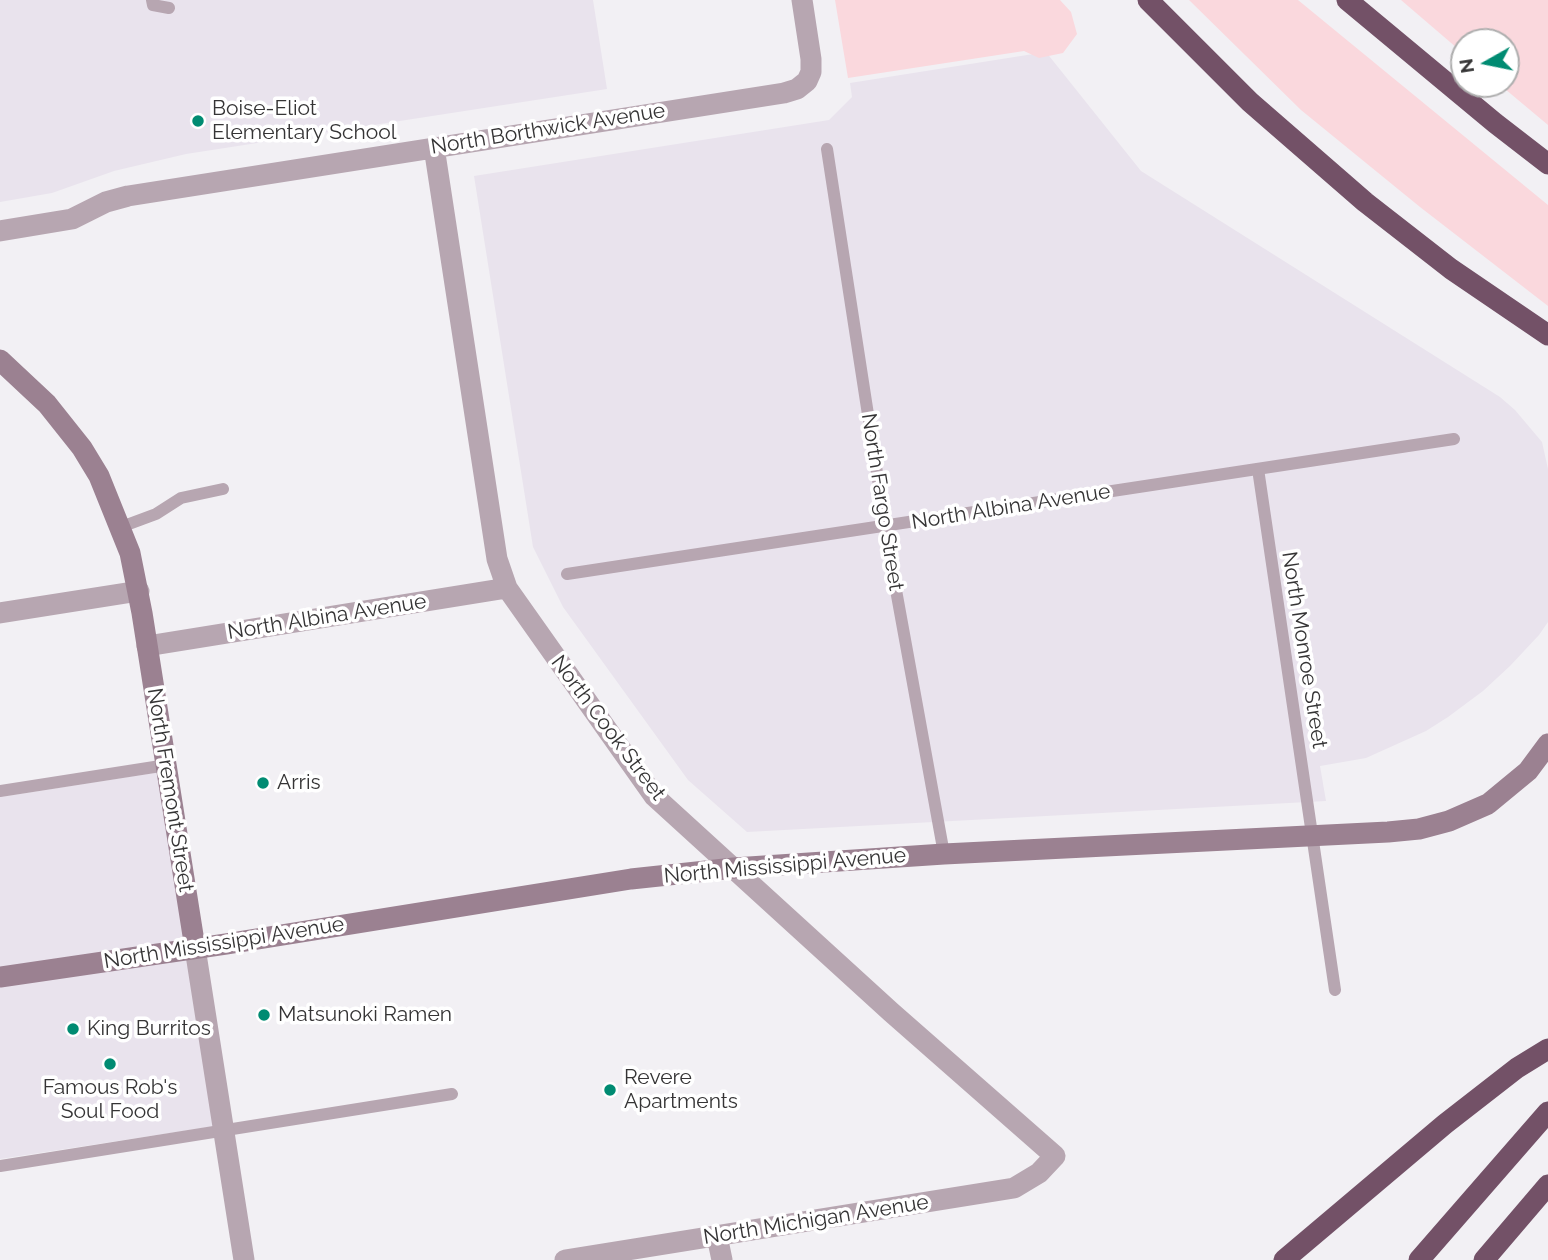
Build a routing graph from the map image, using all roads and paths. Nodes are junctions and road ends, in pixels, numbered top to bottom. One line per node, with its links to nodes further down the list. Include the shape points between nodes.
1 (152, 0): 5 (lane, via 153,5)
2 (802, 0): 6 (street, North Borthwick Avenue, via 811,72 797,89)
3 (1148, 0): 10 (highway, via 1250,102 1365,202 1451,269)
4 (1347, 0): 8 (highway)
5 (169, 8)
6 (434, 147): 9 (street, North Borthwick Avenue, via 128,196 72,219); 18 (street, North Cook Street, via 497,559)
7 (827, 149): 15 (lane, North Fargo Street)
8 (1548, 164)
9 (0, 231)
10 (1548, 335)
11 (0, 360): 16 (street, North Fremont Street, via 74,436 99,476)
12 (1454, 439): 13 (lane, North Albina Avenue)
13 (1258, 469): 15 (lane, North Albina Avenue); 25 (lane, North Monroe Street)
14 (223, 489): 16 (lane, via 181,498 156,514)
15 (885, 526): 17 (lane, North Albina Avenue); 26 (lane, North Fargo Street)
16 (121, 527): 19 (street, North Fremont Street)
17 (567, 574)
18 (506, 588): 21 (street, North Albina Avenue); 27 (street, North Cook Street, via 654,796)
19 (139, 591): 20 (street); 21 (street, North Fremont Street)
20 (0, 613)
21 (147, 646): 23 (street, North Fremont Street)
22 (1548, 744): 25 (street, North Mississippi Avenue, via 1507,790 1449,821 1388,832)
23 (167, 765): 24 (lane); 28 (street, North Fremont Street)
24 (0, 791)
25 (1313, 836): 26 (street, North Mississippi Avenue); 30 (lane, North Monroe Street)
26 (944, 854): 27 (street, North Mississippi Avenue)
27 (734, 869): 28 (street, North Mississippi Avenue, via 631,879); 35 (street, North Cook Street)
28 (195, 948): 29 (street, North Mississippi Avenue); 34 (street, North Fremont Street)
29 (0, 977)
30 (1335, 990)
31 (1548, 1049): 42 (highway, via 1445,1124)
32 (452, 1094): 34 (lane)
33 (1548, 1112): 43 (highway)
34 (224, 1131): 36 (lane); 39 (street, North Fremont Street)
35 (1055, 1156): 38 (street, North Michigan Avenue, via 1039,1173 1014,1188)
36 (0, 1166)
37 (1548, 1185): 44 (highway)
38 (718, 1236): 40 (street, North Michigan Avenue); 41 (street)
39 (244, 1260)
40 (565, 1260)
41 (722, 1260)
42 (1284, 1260)
43 (1419, 1260)
44 (1484, 1260)

